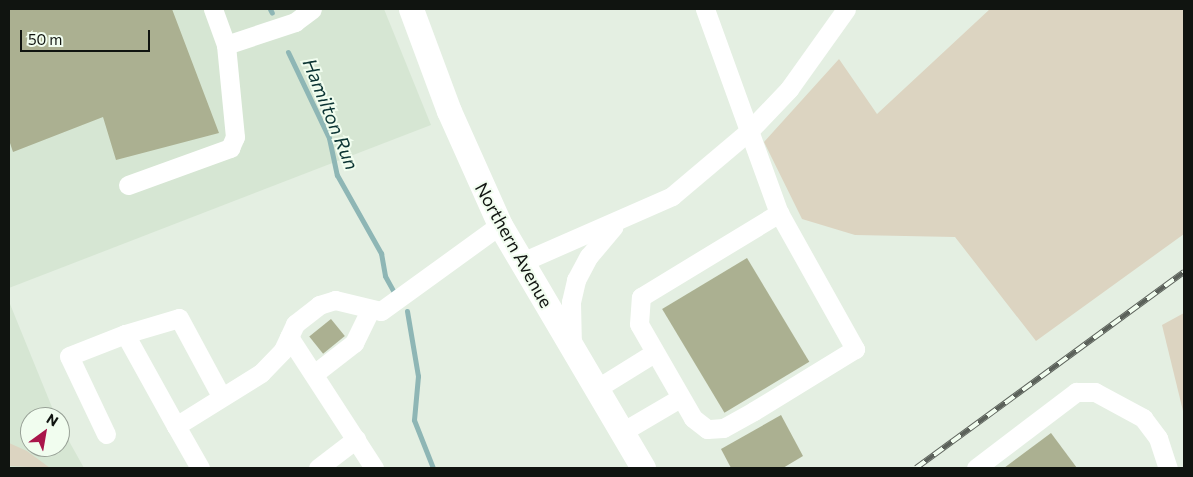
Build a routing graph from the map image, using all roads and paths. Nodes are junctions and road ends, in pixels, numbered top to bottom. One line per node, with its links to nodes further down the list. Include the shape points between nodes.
1 (213, 9): 6 (street)
2 (312, 9): 6 (street, via 295,22)
3 (411, 9): 11 (main road, Northern Avenue, via 452,119)
4 (705, 9): 7 (street)
5 (846, 9): 7 (street, via 789,89)
6 (226, 45): 8 (street, via 234,137 230,148)
7 (750, 130): 9 (street); 10 (street, via 672,196)
8 (128, 185)
9 (779, 213): 17 (street, via 641,297 639,324); 21 (street, via 856,349 723,428 700,426)
10 (616, 224): 12 (street); 16 (street, via 589,256 576,280 571,302)
11 (500, 225): 12 (main road, Northern Avenue); 13 (street, via 390,305)
12 (522, 262): 16 (main road, Northern Avenue)
13 (370, 310): 15 (street, via 335,300 318,305 296,324); 18 (street, via 354,343)
14 (125, 334): 20 (street, via 179,318); 22 (street); 24 (street, via 69,356)
15 (289, 337): 18 (street); 20 (street, via 262,373)
16 (572, 348): 19 (main road, Northern Avenue)
17 (654, 353): 19 (street); 21 (street)
18 (314, 374): 25 (street)
19 (596, 389): 23 (main road, Northern Avenue)
20 (222, 396): 22 (street)
21 (680, 398): 23 (street)
22 (176, 426): 26 (street)
23 (622, 432): 29 (main road, Northern Avenue)
24 (106, 434)
25 (356, 439): 27 (street); 28 (street)
26 (200, 468)
27 (318, 468)
28 (374, 468)
29 (643, 468)
30 (976, 468): 31 (street, via 1076,392 1094,392 1143,418 1158,438)
31 (1168, 468)

